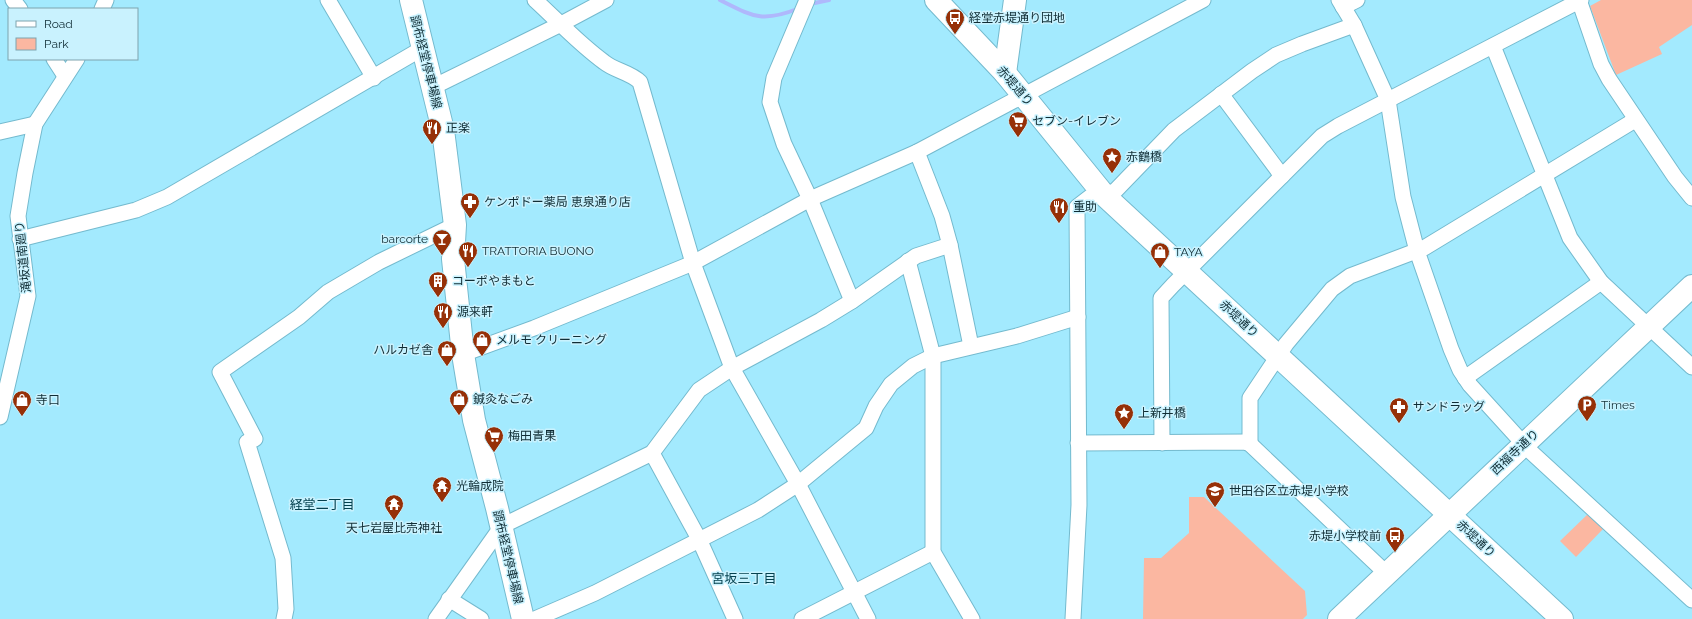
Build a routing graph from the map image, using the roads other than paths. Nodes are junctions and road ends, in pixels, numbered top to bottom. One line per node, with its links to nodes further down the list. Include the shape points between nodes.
1 (13, 0): 13 (street)
2 (328, 0): 22 (street)
3 (411, 0): 17 (street, 調布経堂停車場線)
4 (535, 0): 14 (street)
5 (606, 0): 14 (street)
6 (936, 0): 20 (street, 赤堤通り)
7 (1014, 0): 20 (street)
8 (1203, 0): 25 (street)
9 (1357, 0): 11 (street)
10 (1579, 0): 16 (street); 27 (street, via 1601,64)
11 (1341, 3): 15 (street)
12 (804, 7): 35 (street, via 774,78 770,102 784,144)
13 (19, 8)
14 (561, 24): 23 (street); 41 (street, via 606,64 634,76 640,82)
15 (1354, 25): 24 (street, via 1276,55); 26 (street)
16 (1493, 46): 26 (street); 31 (street)
17 (423, 48): 22 (street); 23 (street, 調布経堂停車場線)
18 (55, 60): 21 (street)
19 (76, 60): 21 (street, 滝坂道南廻り)
20 (1005, 73): 25 (street, 赤堤通り)
21 (65, 76): 28 (street, 滝坂道南廻り)
22 (374, 78): 37 (street, via 167,197 136,210)
23 (433, 87): 36 (street, 調布経堂停車場線, via 443,130)
24 (1221, 94): 32 (street); 33 (street, via 1174,130 1116,190)
25 (1024, 96): 30 (street); 33 (street, 赤堤通り)
26 (1388, 100): 32 (street, via 1322,136); 39 (street, via 1403,197)
27 (1635, 120): 31 (street); 34 (street)
28 (35, 124): 29 (street); 37 (street, 滝坂道南廻り, via 18,216)
29 (0, 132)
30 (917, 152): 35 (street); 38 (street)
31 (1545, 175): 39 (street); 43 (street, via 1570,238)
32 (1282, 176): 42 (street)
33 (1106, 196): 42 (street, 赤堤通り); 46 (street, via 1090,197 1077,207)
34 (1692, 198)
35 (810, 199): 41 (street); 45 (street)
36 (455, 225): 49 (street, 調布経堂停車場線, via 453,259); 70 (street, via 379,262 328,292 299,317 220,372 255,439 247,442 283,558 286,608)
37 (20, 239): 55 (street, 滝坂道南廻り, via 28,296)
38 (950, 244): 40 (street); 48 (street)
39 (1417, 251): 51 (street, via 1350,276 1332,289); 54 (street, via 1451,349)
40 (908, 261): 45 (street); 50 (street)
41 (693, 263): 49 (street); 53 (street)
42 (1187, 271): 51 (street, 赤堤通り); 57 (street, via 1161,298)
43 (1601, 282): 47 (street); 54 (street)
44 (1692, 286): 47 (street, 西福寺通り)
45 (852, 301): 53 (street)
46 (1078, 317): 48 (street, via 1017,336); 56 (street)
47 (1649, 327): 52 (street); 59 (street, 西福寺通り)
48 (971, 346): 50 (street)
49 (463, 354): 63 (street, 調布経堂停車場線, via 474,420)
50 (933, 356): 61 (street, via 913,366 891,384 876,406 866,428); 65 (street)
51 (1277, 356): 58 (street, via 1250,398); 62 (street, 赤堤通り)
52 (1692, 367)
53 (732, 368): 60 (street, via 699,390); 61 (street)
54 (1465, 378): 59 (street)
55 (0, 417)
56 (1078, 443): 57 (street); 79 (street, via 1079,505)
57 (1162, 443): 58 (street)
58 (1250, 444): 66 (street)
59 (1523, 444): 62 (street, 西福寺通り); 69 (street)
60 (652, 453): 63 (street); 64 (street)
61 (798, 484): 64 (street, via 758,510); 67 (street)
62 (1450, 514): 66 (street, 西福寺通り); 81 (street, 赤堤通り)
63 (502, 528): 68 (street); 73 (street, 調布経堂停車場線)
64 (699, 539): 74 (street, via 595,593); 75 (street)
65 (933, 552): 67 (street); 78 (street)
66 (1387, 574): 80 (street, 西福寺通り)
67 (854, 593): 76 (street); 77 (street)
68 (449, 599): 71 (street); 72 (street)
69 (1692, 600)
70 (284, 619)
71 (436, 619)
72 (481, 619)
73 (522, 619)
74 (535, 619)
75 (735, 619)
76 (802, 619)
77 (868, 619)
78 (972, 619)
79 (1073, 619)
80 (1340, 619)
81 (1562, 619)

